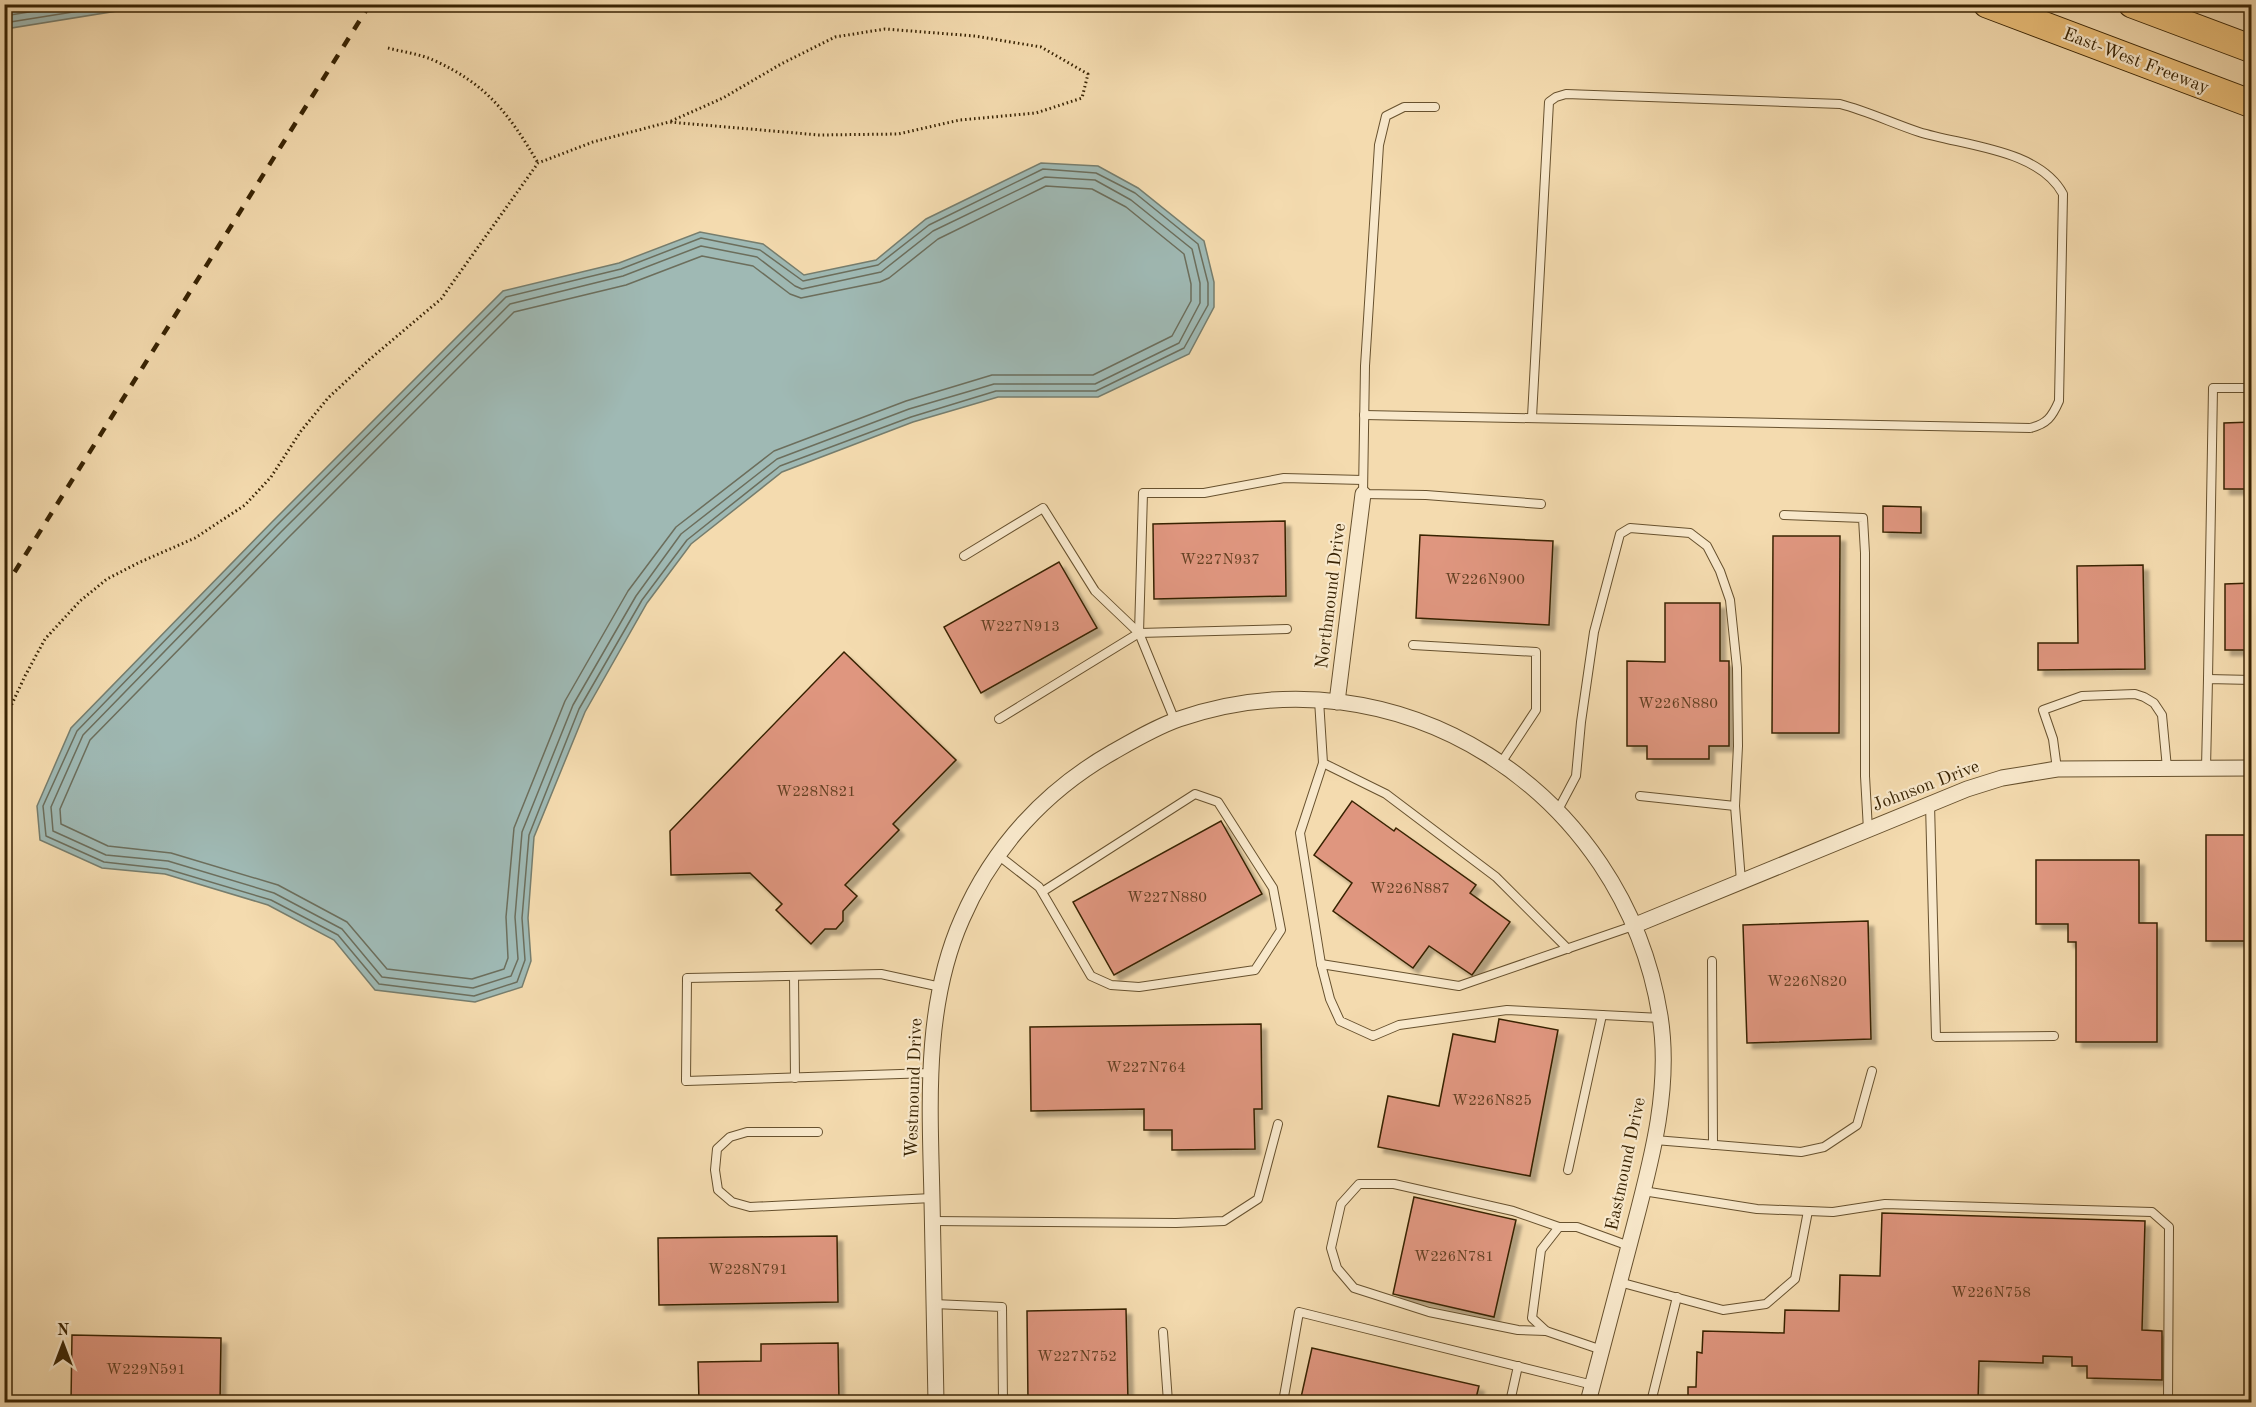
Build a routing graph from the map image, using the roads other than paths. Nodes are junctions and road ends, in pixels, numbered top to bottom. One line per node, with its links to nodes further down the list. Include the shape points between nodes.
1 (1986, 4): 4 (highway, East-West Freeway)
2 (2132, 4): 3 (highway)
3 (2252, 49)
4 (2252, 104)
5 (1435, 107): 7 (lane, via 1404,107 1386,116 1379,145)
6 (2252, 388): 16 (lane, via 2213,388)
7 (1364, 415): 8 (lane); 9 (lane)
8 (1532, 417): 8 (lane, via 2041,426 2052,418 2059,401 2063,194 2045,171 2022,159 1918,131 1840,104 1566,94 1556,97 1549,102)
9 (1363, 487): 10 (lane); 14 (lane, via 1284,478 1204,493 1143,493); 19 (street, Northmound Drive)
10 (1541, 504)
11 (1784, 515): 32 (lane, via 1863,518)
12 (964, 556): 14 (lane, via 1043,508 1095,591)
13 (1287, 629): 14 (lane)
14 (1139, 633): 20 (lane); 21 (lane)
15 (1413, 645): 23 (lane, via 1536,652 1536,710)
16 (2208, 679): 17 (lane); 25 (lane)
17 (2252, 680)
18 (1319, 700): 19 (street, Westmound Drive); 21 (street, Westmound Drive, via 1247,703); 22 (lane)
19 (1337, 702): 23 (street, Eastmound Drive, via 1422,720)
20 (999, 719)
21 (1175, 721): 33 (street, Westmound Drive, via 1128,743 1068,780 1019,827)
22 (1323, 763): 37 (lane, via 1386,794 1496,877); 39 (lane, via 1300,833)
23 (1501, 763): 31 (street, Eastmound Drive)
24 (2167, 768): 25 (street, Johnson Drive); 27 (street, Johnson Drive); 27 (lane, via 2162,715 2154,703 2135,694 2082,696 2043,710 2053,739)
25 (2206, 768): 26 (street, Johnson Drive)
26 (2252, 768)
27 (2056, 769): 29 (street, Johnson Drive, via 2002,778)
28 (1640, 796): 30 (lane)
29 (1930, 804): 32 (street, Johnson Drive); 44 (lane, via 1936,1037)
30 (1735, 806): 31 (lane, via 1737,668 1730,600 1720,572 1707,546 1690,534 1630,528 1620,534 1594,632 1576,776); 34 (lane)
31 (1558, 810): 36 (street, Eastmound Drive, via 1590,848)
32 (1868, 830): 34 (street, Johnson Drive)
33 (998, 855): 35 (lane); 41 (street, Westmound Drive, via 960,922)
34 (1741, 882): 36 (street, Johnson Drive)
35 (1042, 892): 35 (lane, via 1091,976 1111,985 1139,987 1255,970 1281,930 1274,888 1218,802 1195,794)
36 (1633, 926): 37 (lane); 43 (street, Eastmound Drive)
37 (1568, 949): 39 (lane, via 1459,986)
38 (1712, 962): 51 (lane)
39 (1321, 964): 42 (lane, via 1340,1022 1373,1036 1399,1025 1507,1010)
40 (794, 976): 41 (lane, via 881,974); 47 (lane); 47 (lane, via 687,978 686,1081)
41 (940, 987): 46 (street, Westmound Drive)
42 (1602, 1015): 43 (lane); 52 (lane)
43 (1661, 1018): 50 (street, Eastmound Drive, via 1662,1089)
44 (2054, 1036)
45 (1872, 1071): 51 (lane, via 1857,1125 1824,1147 1801,1152)
46 (932, 1073): 47 (lane); 54 (street, Westmound Drive)
47 (795, 1078)
48 (1278, 1124): 56 (lane, via 1258,1199 1224,1221)
49 (818, 1132): 54 (lane, via 747,1132 730,1137 717,1149 718,1190 732,1202 750,1207)
50 (1655, 1140): 51 (lane); 53 (street, Eastmound Drive)
51 (1713, 1145)
52 (1568, 1170)
53 (1643, 1191): 55 (lane, via 1757,1209); 58 (street, Eastmound Drive)
54 (932, 1198): 56 (street, Westmound Drive)
55 (1808, 1211): 60 (lane, via 1795,1280 1767,1304 1723,1310); 74 (lane, via 1833,1212 1885,1204 2152,1212 2169,1227)
56 (932, 1221): 61 (street, Westmound Drive)
57 (1559, 1227): 58 (lane, via 1577,1227); 62 (lane, via 1541,1250 1539,1262 1532,1318); 62 (lane, via 1513,1211 1394,1184 1359,1184 1341,1204 1331,1248 1337,1268 1354,1288 1429,1312 1518,1330)
58 (1629, 1246): 59 (street, Eastmound Drive)
59 (1619, 1282): 60 (lane); 64 (street, Eastmound Drive)
60 (1677, 1297): 73 (lane)
61 (934, 1304): 67 (street, Westmound Drive); 68 (lane, via 1002,1307)
62 (1546, 1331): 64 (lane)
63 (1163, 1332): 69 (lane)
64 (1602, 1350): 66 (street, Eastmound Drive)
65 (1518, 1366): 66 (lane); 70 (lane, via 1299,1312); 71 (lane)
66 (1593, 1385): 72 (street, Eastmound Drive)
67 (936, 1402)
68 (1003, 1402)
69 (1168, 1402)
70 (1283, 1402)
71 (1510, 1402)
72 (1588, 1402)
73 (1651, 1402)
74 (2168, 1402)

